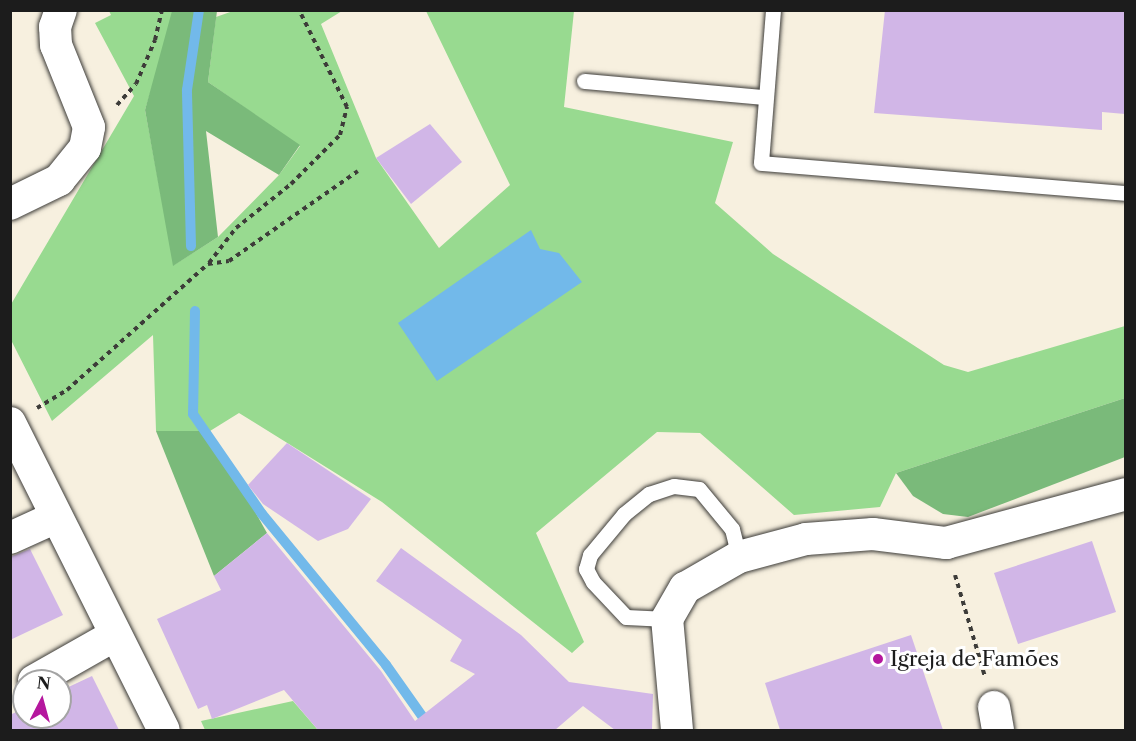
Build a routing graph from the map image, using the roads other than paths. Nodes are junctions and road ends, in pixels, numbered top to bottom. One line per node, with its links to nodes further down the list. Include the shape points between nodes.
1 (61, 10): 6 (street, via 55,27 56,45 89,127 85,148 59,180)
2 (772, 10): 4 (lane)
3 (584, 81): 4 (lane)
4 (765, 97): 5 (lane, via 761,163)
5 (1125, 193)
6 (10, 204)
7 (18, 431): 9 (street)
8 (1125, 494): 11 (street, via 946,543 873,534 806,539)
9 (56, 517): 10 (street); 13 (street)
10 (10, 538)
11 (739, 557): 12 (street, via 685,588); 12 (lane, via 732,529 699,489 674,486 650,494 624,514 590,555 586,569 626,617)
12 (667, 619): 16 (street)
13 (115, 635): 14 (street); 15 (street)
14 (55, 669)
15 (164, 730)
16 (676, 730)

